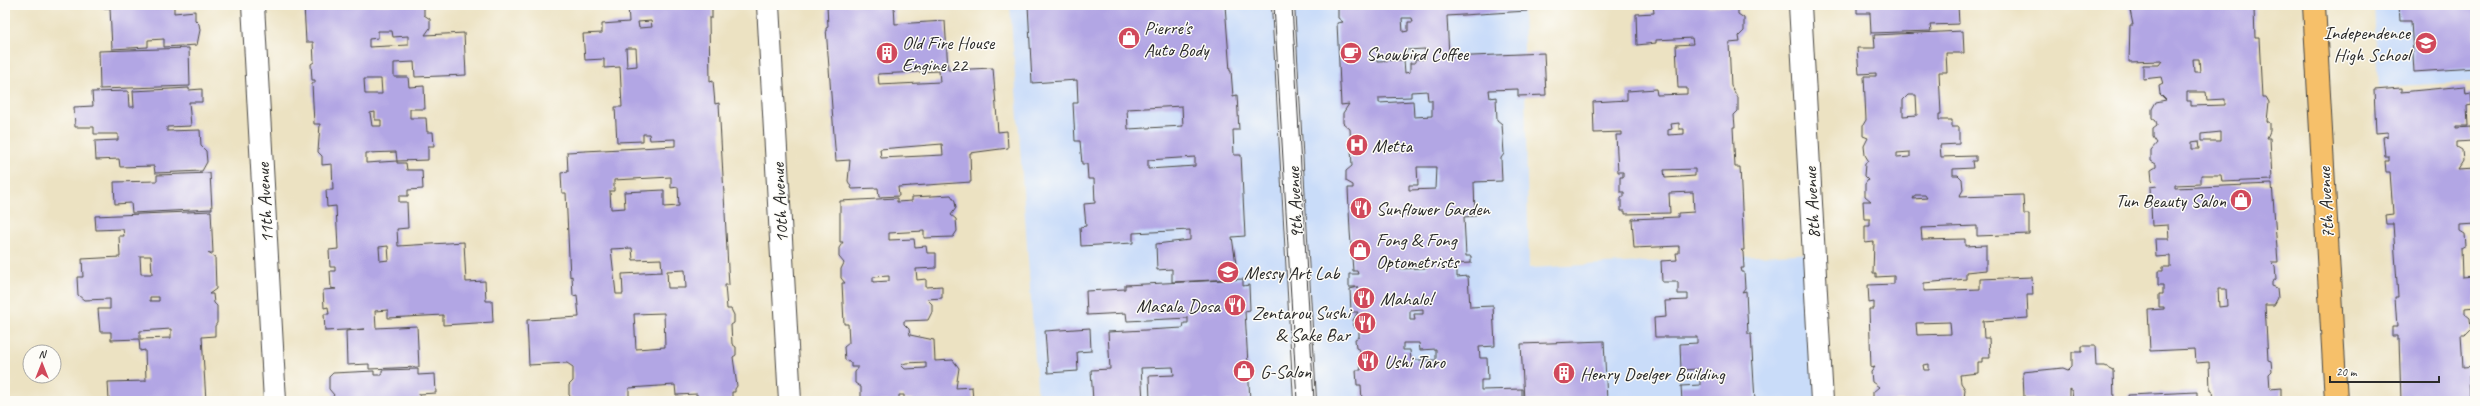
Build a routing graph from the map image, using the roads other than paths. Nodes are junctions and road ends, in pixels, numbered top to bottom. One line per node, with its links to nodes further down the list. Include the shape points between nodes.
1 (254, 5): 6 (street, 11th Avenue)
2 (768, 5): 7 (street, 10th Avenue)
3 (1283, 5): 8 (street, 9th Avenue)
4 (1800, 5): 9 (street, 8th Avenue)
5 (2314, 5): 10 (main road, 7th Avenue)
6 (275, 401)
7 (790, 401)
8 (1305, 401)
9 (1822, 401)
10 (2336, 401)

